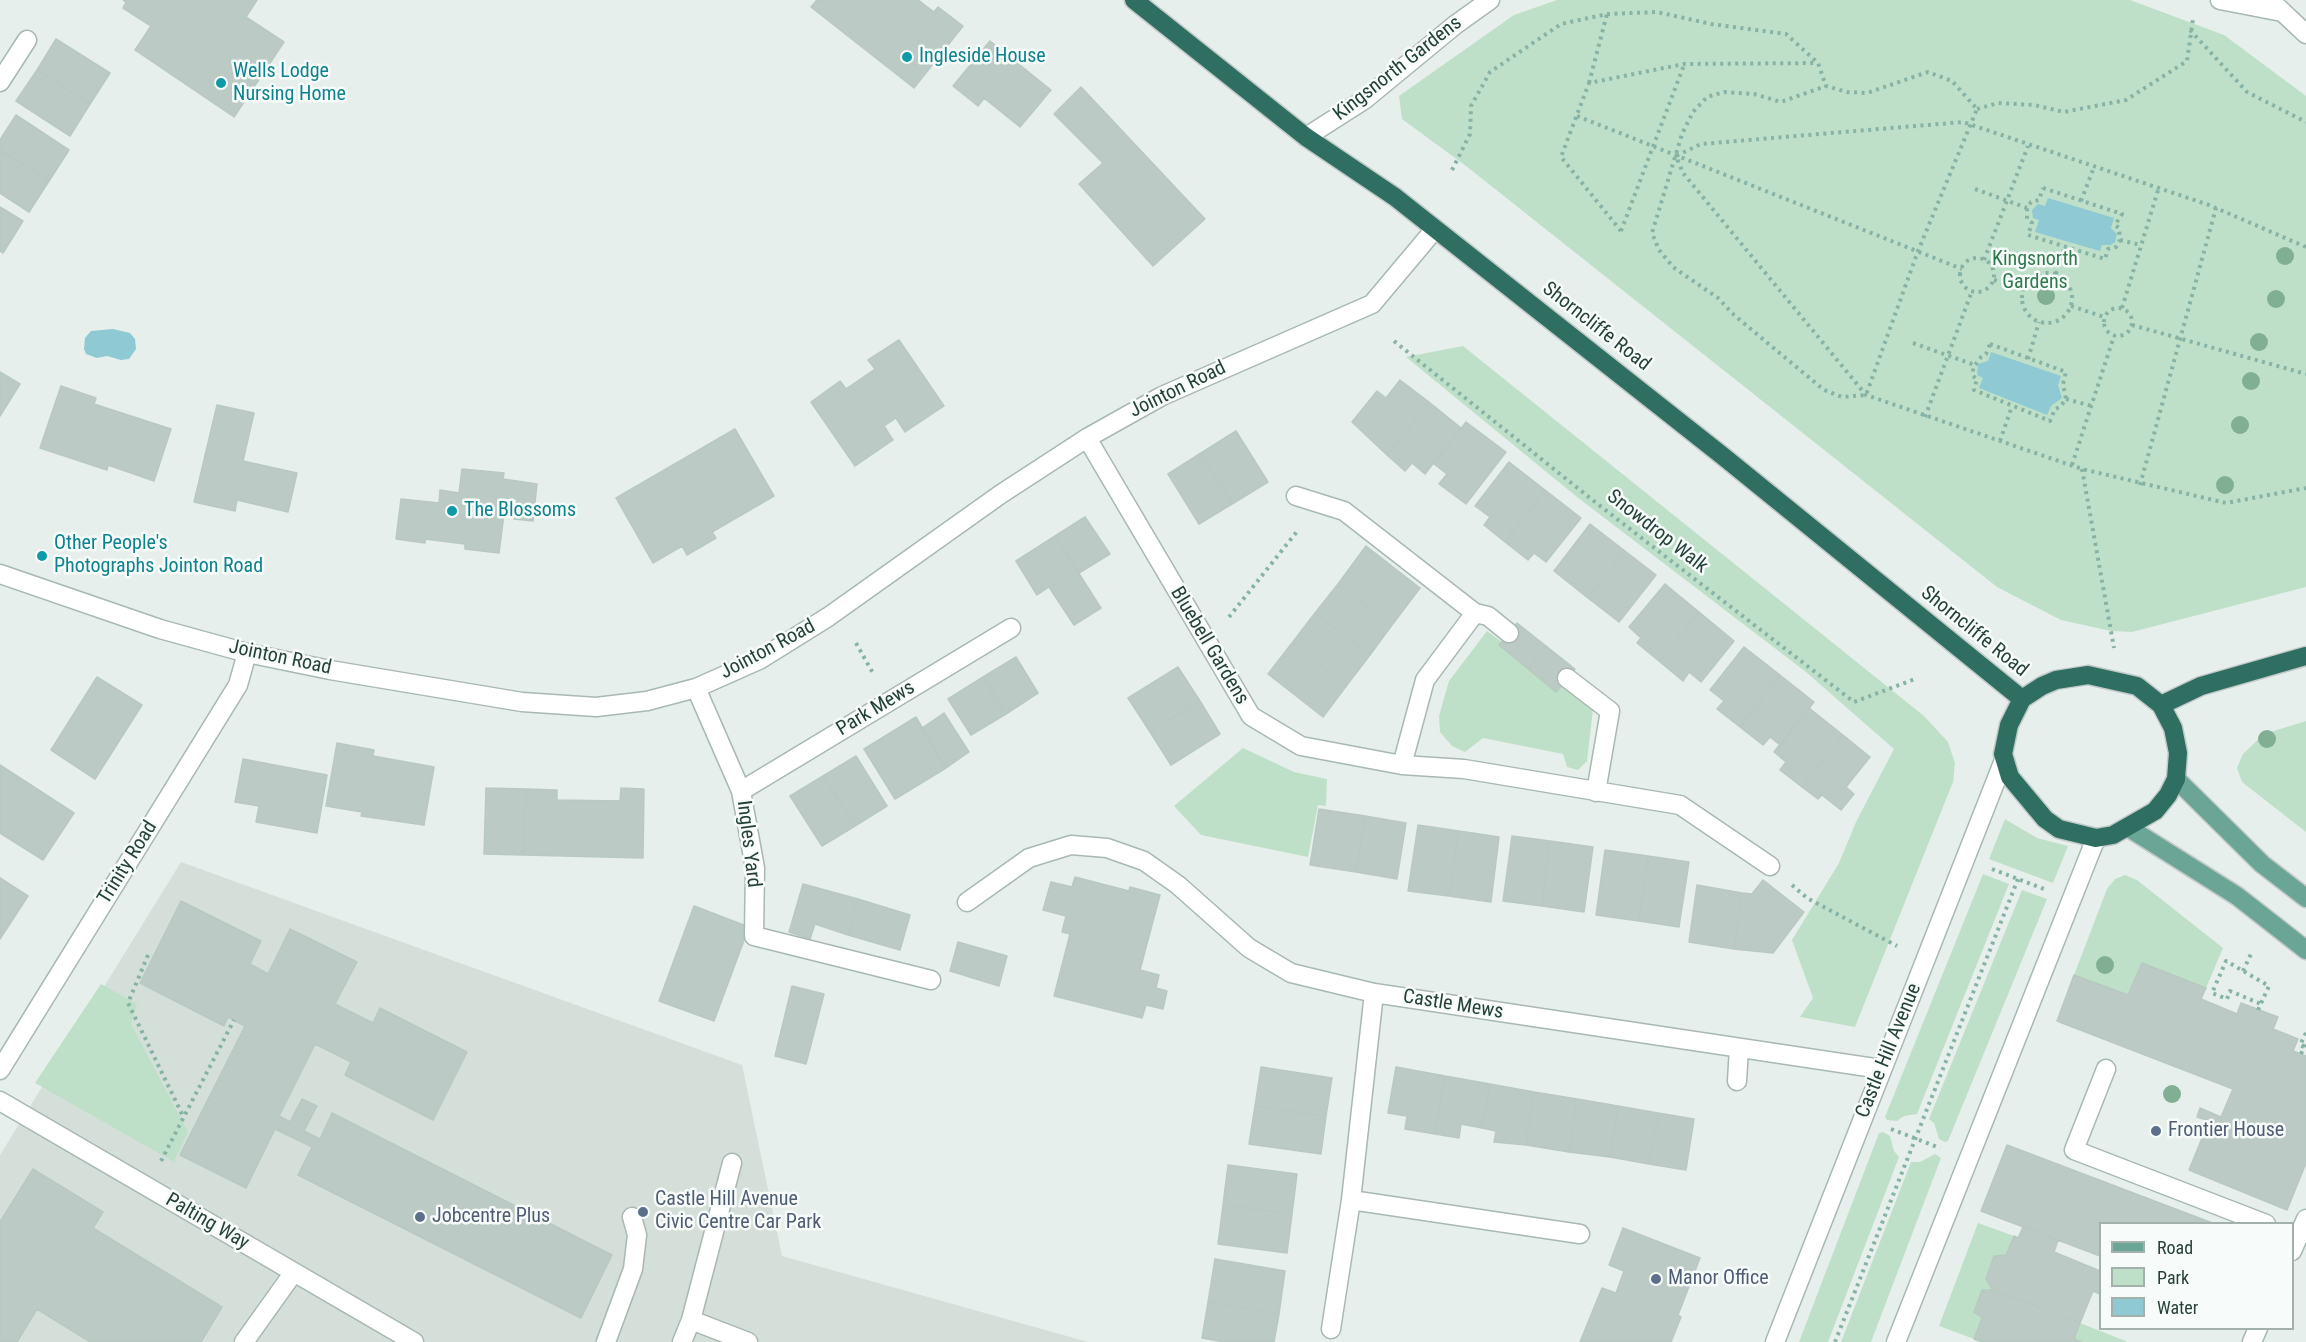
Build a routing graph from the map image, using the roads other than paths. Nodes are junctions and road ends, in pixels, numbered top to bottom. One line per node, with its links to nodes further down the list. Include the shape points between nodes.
1 (1134, 0): 8 (highway, Shorncliffe Road)
2 (1490, 0): 8 (street, Kingsnorth Gardens, via 1364,100)
3 (2220, 0): 4 (street)
4 (2276, 6): 5 (street)
5 (2306, 34)
6 (27, 40): 7 (street)
7 (0, 82)
8 (1306, 137): 9 (highway, Shorncliffe Road)
9 (1435, 229): 10 (street, Jointon Road, via 1371,303 1162,396); 20 (highway, Shorncliffe Road)
10 (1087, 438): 19 (street, Jointon Road, via 1000,494 828,617 759,660); 23 (street, Bluebell Gardens, via 1251,716 1301,746)
11 (1296, 496): 13 (street, via 1344,511)
12 (0, 574): 16 (street, Jointon Road, via 122,618)
13 (1475, 613): 15 (street, via 1488,616); 23 (street, via 1425,680)
14 (1011, 628): 25 (street, Park Mews)
15 (1509, 633)
16 (246, 653): 19 (street, Jointon Road, via 522,702 596,707 647,701); 37 (street, Trinity Road, via 238,685)
17 (2306, 656): 21 (highway, via 2201,686)
18 (1567, 678): 26 (street, via 1610,711)
19 (696, 687): 25 (street, Ingles Yard)
20 (2022, 699): 21 (highway, via 2056,680 2088,675 2137,686); 22 (highway, via 2009,725)
21 (2161, 705): 24 (highway, via 2173,728 2178,753)
22 (2004, 760): 28 (highway, via 2010,777 2045,819 2059,829); 38 (street, Castle Hill Avenue)
23 (1402, 765): 26 (street, Bluebell Gardens, via 1464,769)
24 (2176, 778): 27 (highway, via 2155,811); 30 (main road, via 2262,864)
25 (741, 790): 33 (street, Ingles Yard, via 755,868 754,936)
26 (1596, 792): 29 (street, Bluebell Gardens, via 1680,805)
27 (2129, 828): 28 (highway); 32 (main road, via 2237,896)
28 (2096, 838): 57 (street)
29 (1770, 866)
30 (2306, 898)
31 (967, 902): 34 (street, via 1029,858 1071,845 1107,848 1144,861 1178,885 1249,948 1291,973)
32 (2306, 950)
33 (931, 980)
34 (1374, 993): 35 (street, Castle Mews); 42 (street, Castle Mews)
35 (1739, 1048): 38 (street, Castle Mews); 39 (street)
36 (2106, 1069): 45 (street, via 2074,1150)
37 (0, 1070)
38 (1881, 1070): 56 (street, Castle Hill Avenue)
39 (1737, 1081)
40 (0, 1101): 48 (street, Palting Way)
41 (732, 1163): 49 (street)
42 (1351, 1200): 46 (street); 50 (street, Castle Mews)
43 (632, 1217): 53 (street, via 637,1235 633,1269)
44 (2306, 1219): 47 (street)
45 (2261, 1222)
46 (1580, 1234)
47 (2295, 1241)
48 (294, 1272): 51 (street); 52 (street, Palting Way)
49 (691, 1320): 54 (street); 55 (street)
50 (1331, 1329)
51 (244, 1342)
52 (414, 1342)
53 (606, 1342)
54 (682, 1342)
55 (748, 1342)
56 (1775, 1342)
57 (1896, 1342)

